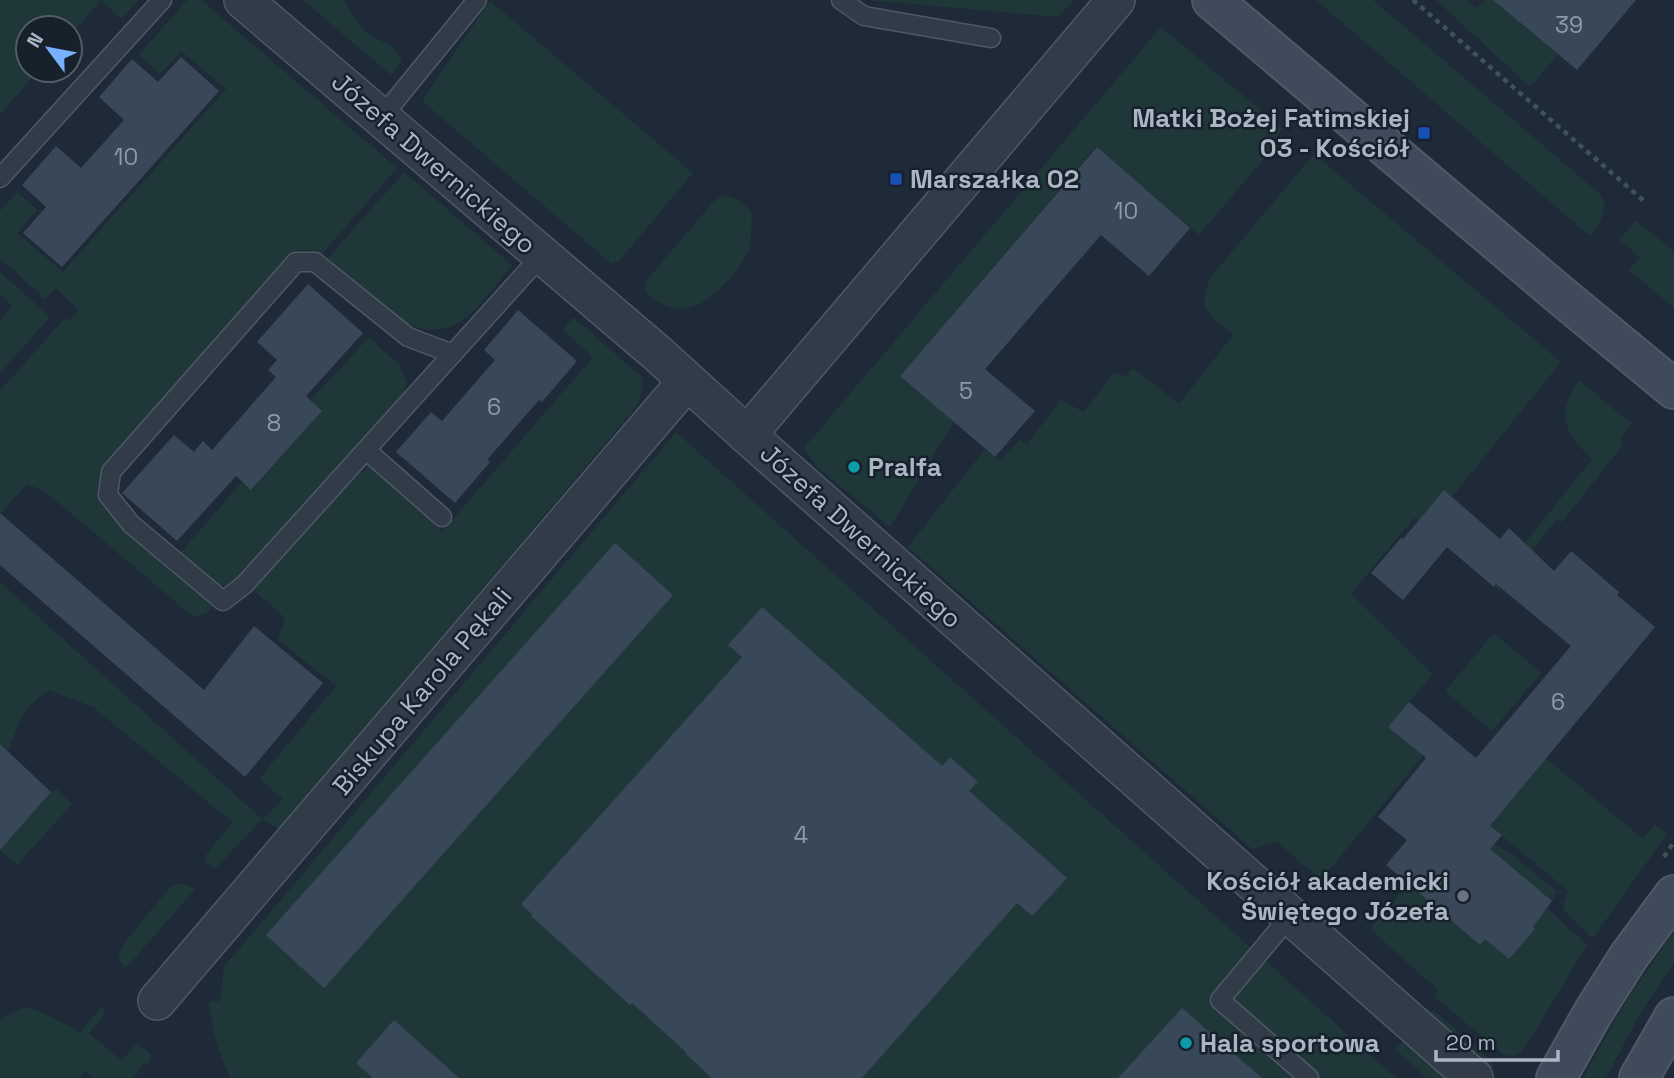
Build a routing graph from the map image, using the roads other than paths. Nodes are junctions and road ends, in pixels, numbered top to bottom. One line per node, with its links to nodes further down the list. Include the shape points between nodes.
1 (162, 0): 9 (lane)
2 (243, 0): 8 (street, Józefa Dwernickiego)
3 (477, 0): 8 (lane)
4 (841, 0): 7 (lane, via 864,16)
5 (1116, 0): 14 (street)
6 (1212, 0): 13 (street)
7 (991, 38)
8 (381, 118): 10 (street, Józefa Dwernickiego)
9 (0, 178)
10 (541, 256): 11 (lane); 12 (street, Józefa Dwernickiego)
11 (453, 354): 15 (lane); 15 (lane, via 408,337 315,262 296,262 111,472 108,495 131,524 223,601 244,585)
12 (687, 380): 14 (street, Józefa Dwernickiego); 19 (street, Biskupa Karola Pękali)
13 (1674, 389)
14 (747, 435): 18 (street, Józefa Dwernickiego)
15 (366, 450): 16 (lane)
16 (442, 517)
17 (1674, 895): 23 (street, via 1629,956)
18 (1290, 916): 21 (lane, via 1220,1000); 22 (street, Józefa Dwernickiego)
19 (157, 1001)
20 (1674, 1017): 24 (street)
21 (1310, 1078)
22 (1474, 1078)
23 (1556, 1078)
24 (1639, 1078)

